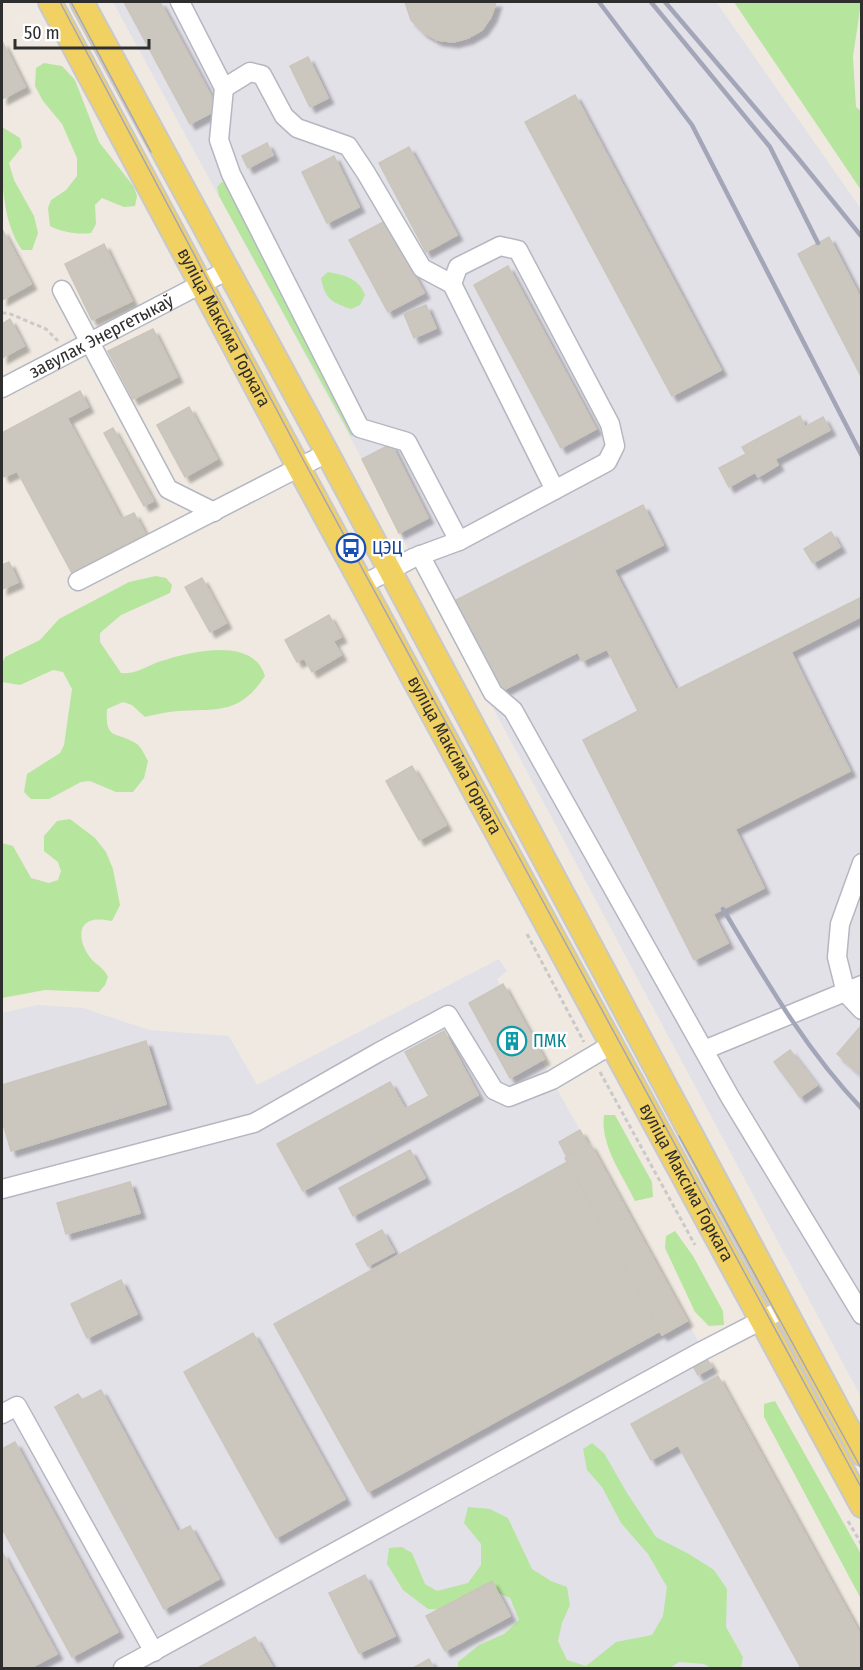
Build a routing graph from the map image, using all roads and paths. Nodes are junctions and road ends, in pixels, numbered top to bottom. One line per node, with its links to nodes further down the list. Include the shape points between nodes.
1 (50, 2): 7 (main road, вуліца Максіма Горкага)
2 (82, 2): 5 (main road, вуліца Максіма Горкага)
3 (180, 2): 4 (street)
4 (225, 88): 6 (street, via 250,72 262,75 284,116 297,128 348,146 422,268); 17 (street, via 219,140 231,174 360,428 407,442)
5 (228, 270): 7 (street, завулак Энергетыкаў); 13 (main road, вуліца Максіма Горкага)
6 (452, 284): 15 (street); 15 (street, via 458,267 500,246 518,250 610,424 615,446 606,462)
7 (201, 285): 10 (street, завулак Энергетыкаў); 14 (main road, вуліца Максіма Горкага)
8 (62, 290): 10 (street)
9 (2, 313): 11 (path, via 46,329)
10 (89, 343): 11 (street, завулак Энергетыкаў); 16 (street, via 168,489)
11 (70, 353): 12 (street, завулак Энергетыкаў)
12 (2, 388)
13 (327, 453): 14 (street); 19 (main road, вуліца Максіма Горкага)
14 (299, 468): 16 (street); 21 (main road, вуліца Максіма Горкага)
15 (555, 490): 17 (street)
16 (227, 511): 20 (street)
17 (459, 541): 18 (street)
18 (420, 555): 19 (street); 26 (street, via 493,693 513,710)
19 (388, 571): 21 (street); 28 (main road, вуліца Максіма Горкага)
20 (78, 581)
21 (362, 585): 25 (main road, вуліца Максіма Горкага)
22 (861, 863): 23 (street, via 840,924 837,957)
23 (854, 989): 24 (street); 26 (street)
24 (861, 1010)
25 (611, 1045): 27 (street, via 552,1080 509,1097 494,1090 448,1015 254,1123); 30 (main road, вуліца Максіма Горкага)
26 (704, 1050): 29 (street)
27 (2, 1189)
28 (783, 1309): 30 (street); 32 (main road, вуліца Максіма Горкага)
29 (861, 1315)
30 (761, 1321): 33 (main road, вуліца Максіма Горкага); 34 (street)
31 (2, 1414): 34 (street, via 17,1406)
32 (861, 1454)
33 (861, 1506)
34 (154, 1652): 35 (street)
35 (123, 1668)

